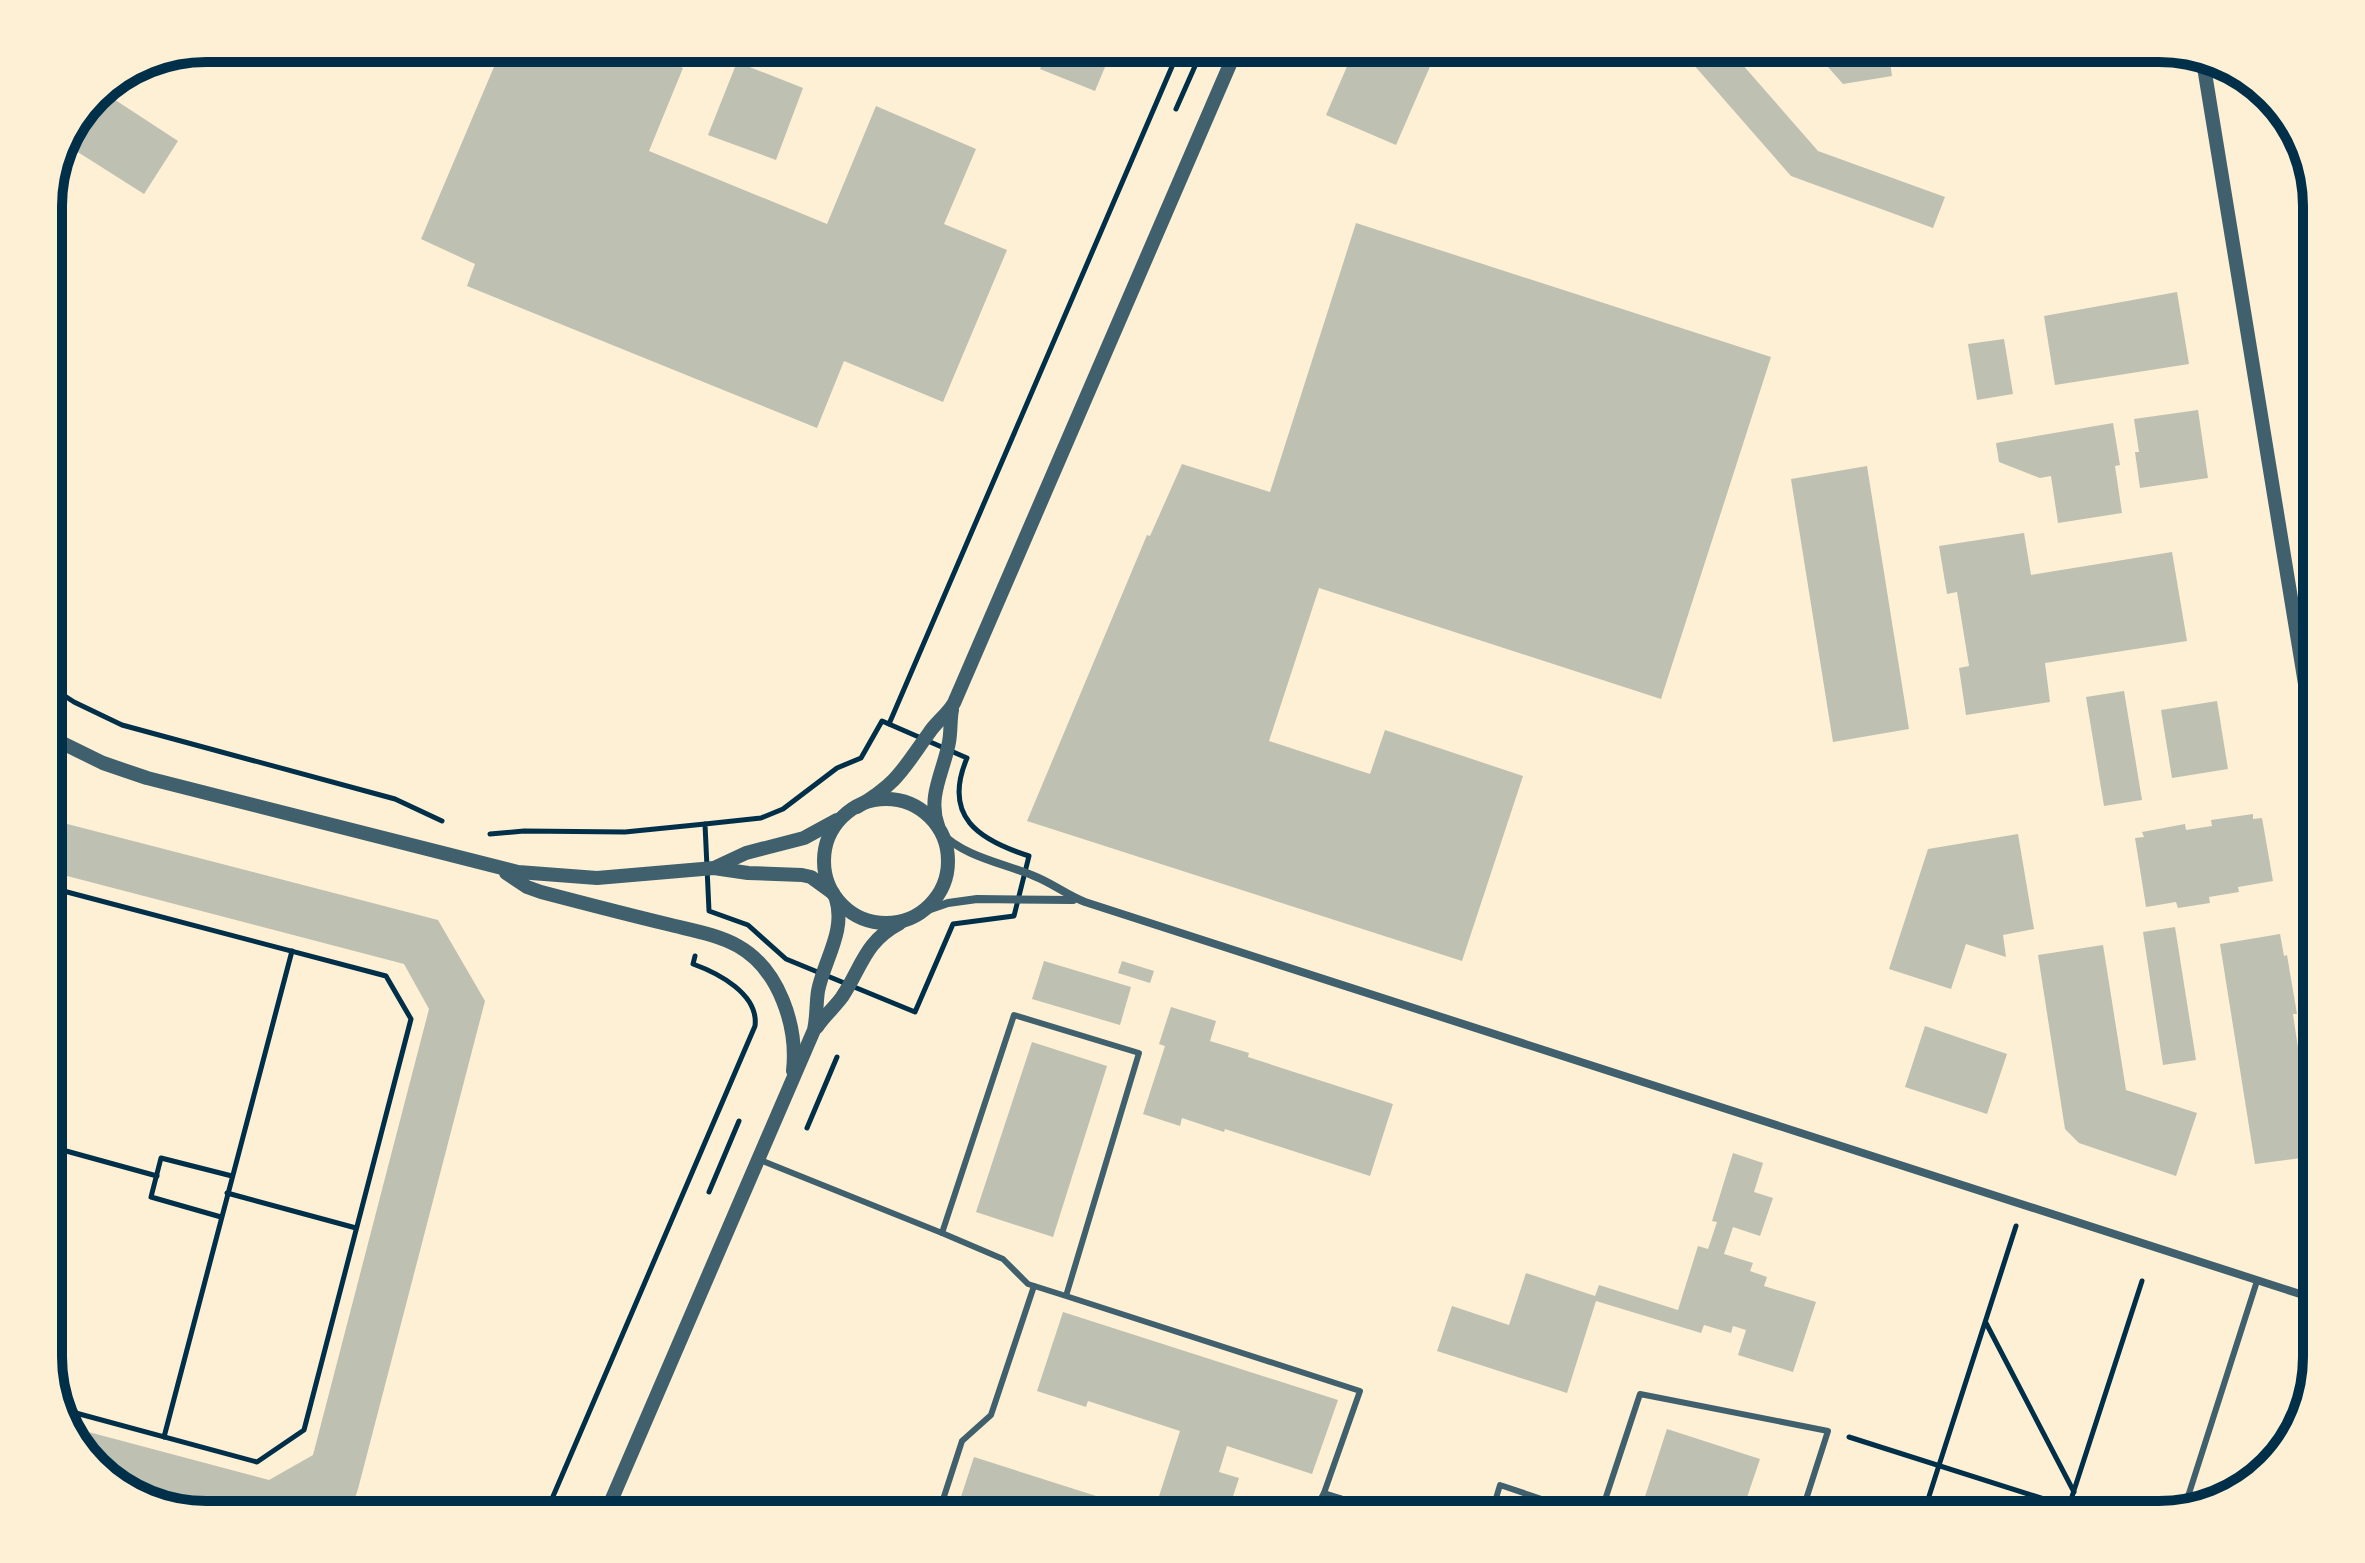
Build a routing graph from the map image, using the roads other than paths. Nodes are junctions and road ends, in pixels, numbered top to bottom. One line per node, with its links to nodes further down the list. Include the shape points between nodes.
1 (1231, 62): 4 (street)
2 (2204, 70): 3 (street)
3 (2303, 672)
4 (954, 703): 6 (street, via 897,778); 7 (street, via 935,794)
5 (62, 743): 8 (street, via 147,778)
6 (851, 810): 7 (street, via 896,800 921,810); 9 (street, via 804,838); 10 (street, via 826,848 826,874)
7 (940, 831): 11 (street, via 973,854 1033,875); 12 (street, via 948,855 945,883)
8 (491, 867): 9 (street, via 597,878); 14 (street, via 534,890 702,933 747,953 775,985 788,1017 793,1042)
9 (707, 868): 10 (street, via 802,875)
10 (834, 896): 12 (street, via 869,921 895,923); 13 (street, via 837,929 818,990)
11 (1085, 902): 12 (street, via 977,899); 17 (street)
12 (914, 916): 13 (street, via 869,947)
13 (811, 1038): 14 (street)
14 (788, 1092): 15 (street)
15 (758, 1160): 16 (lane); 23 (street)
16 (942, 1233): 18 (lane, via 1003,1259); 19 (lane, via 1014,1015 1139,1053)
17 (2257, 1281): 20 (street); 22 (lane)
18 (1034, 1286): 19 (lane); 24 (lane, via 991,1415 962,1441)
19 (1066, 1296): 21 (lane, via 1360,1391)
20 (2303, 1296)
21 (1324, 1493): 25 (lane); 26 (lane)
22 (2188, 1498)
23 (611, 1501)
24 (943, 1501)
25 (1320, 1501)
26 (1350, 1501)
27 (1495, 1501): 28 (lane, via 1500,1485)
28 (1547, 1501)
29 (1605, 1501): 30 (lane, via 1640,1394 1828,1431)
30 (1806, 1501)

